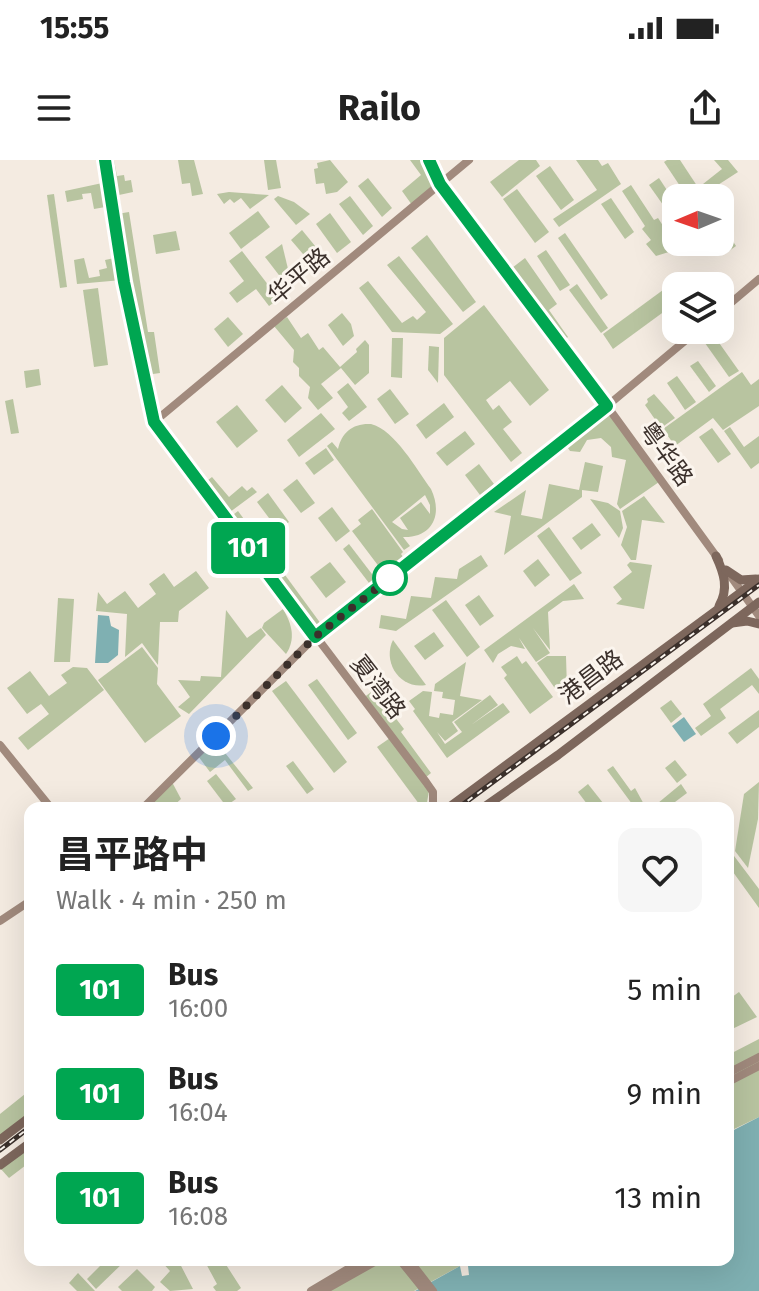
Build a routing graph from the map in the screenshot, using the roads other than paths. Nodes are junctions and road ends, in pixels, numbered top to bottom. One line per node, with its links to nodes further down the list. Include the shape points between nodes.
1 (105, 160): 9 (street, 夏湾路)
2 (429, 160): 4 (street, 粤华路)
3 (469, 160): 4 (street, 华平路)
4 (440, 184): 8 (street, 粤华路); 9 (street, 华平路)
5 (759, 279): 6 (street)
6 (734, 300)
7 (681, 344): 8 (street)
8 (607, 406): 10 (street, 粤华路); 19 (street)
9 (154, 422): 19 (street, 夏湾路)
10 (716, 556): 11 (street, 粤华路); 15 (main road, via 725,583)
11 (726, 570): 12 (main road, via 741,580); 13 (street, 粤华路)
12 (759, 578): 13 (main road, 港昌路)
13 (742, 591): 14 (street, 粤华路); 15 (main road, 港昌路)
14 (756, 604): 16 (street, 粤华路); 18 (main road, 港昌路)
15 (717, 609): 24 (main road, 港昌路)
16 (759, 616)
17 (759, 624): 18 (main road)
18 (728, 625): 25 (main road, 港昌路)
19 (315, 637): 22 (street); 23 (street, 夏湾路, via 426,782)
20 (0, 745): 21 (street)
21 (46, 802)
22 (149, 802)
23 (434, 802)
24 (456, 802)
25 (491, 802)
26 (24, 905): 27 (street)
27 (0, 921)
28 (759, 1057): 30 (street)
29 (759, 1066): 31 (street)
30 (734, 1070)
31 (734, 1079)
32 (24, 1122): 33 (main road)
33 (0, 1140)
34 (24, 1147): 35 (main road)
35 (0, 1165)
36 (352, 1266): 40 (street)
37 (367, 1266): 41 (street)
38 (405, 1266): 42 (street)
39 (414, 1266): 43 (street)
40 (311, 1291)
41 (323, 1291)
42 (425, 1291)
43 (433, 1291)

